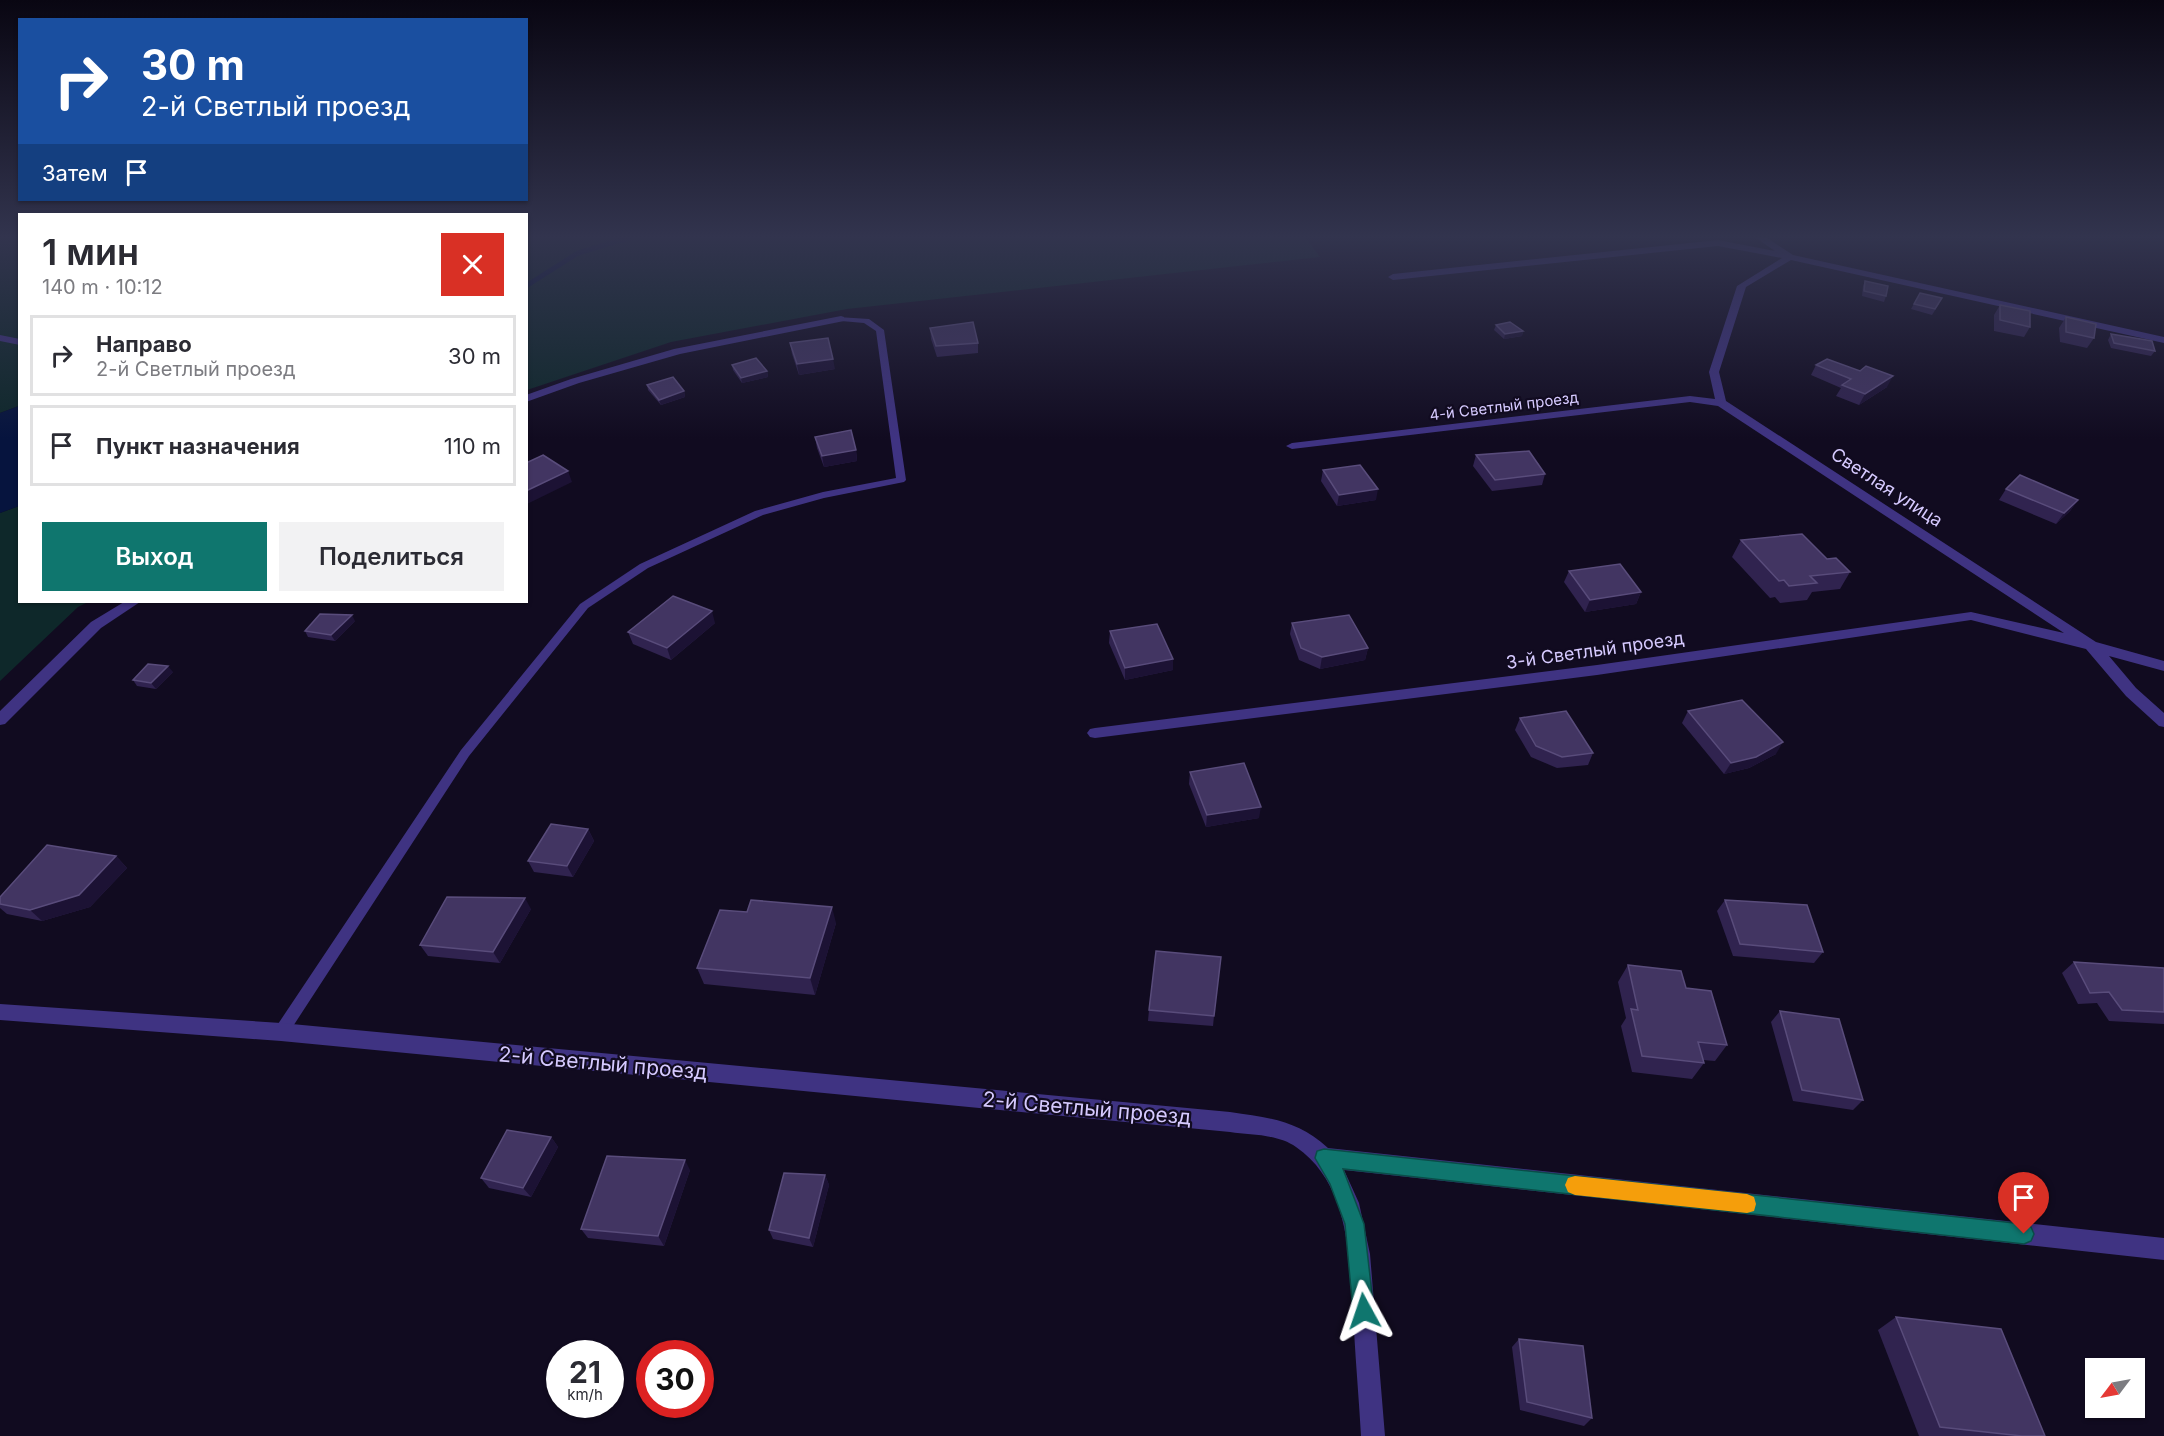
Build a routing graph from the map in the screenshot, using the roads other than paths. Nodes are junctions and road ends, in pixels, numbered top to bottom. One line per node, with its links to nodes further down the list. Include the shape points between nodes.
1 (1736, 305): 8 (street, via 1714,372)
2 (2008, 305): 5 (street)
3 (841, 319): 7 (street, via 678,351); 17 (lane, via 866,321 880,330 901,480 823,495 759,513 644,566 584,606 465,753)
4 (0, 338): 6 (street)
5 (2164, 340)
6 (18, 342)
7 (528, 398)
8 (1721, 403): 9 (street, 4-й Светлый проезд, via 1690,399); 11 (street, Светлая улица)
9 (1292, 446)
10 (131, 603): 13 (street, via 96,625)
11 (2096, 649): 12 (street, 3-й Светлый проезд); 14 (street, Светлая улица, via 2131,692); 15 (street, 3-й Светлый проезд, via 2028,627 1971,616 1597,670)
12 (2164, 666)
13 (0, 720)
14 (2164, 722)
15 (1095, 733)
16 (0, 1012): 17 (street, 2-й Светлый проезд)
17 (281, 1032): 18 (street, 2-й Светлый проезд, via 1230,1122 1274,1129 1303,1140)
18 (1324, 1158): 19 (street); 20 (street, via 1338,1179 1354,1224)
19 (2164, 1249)
20 (1373, 1436)

